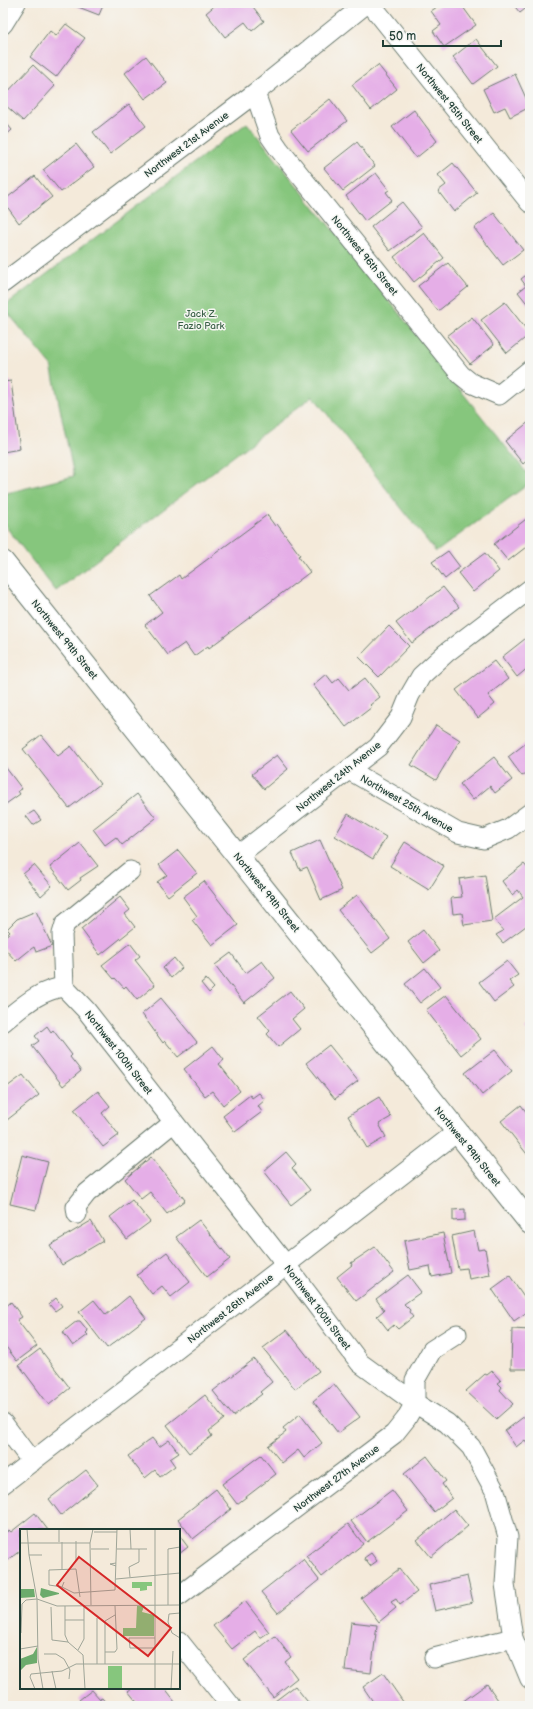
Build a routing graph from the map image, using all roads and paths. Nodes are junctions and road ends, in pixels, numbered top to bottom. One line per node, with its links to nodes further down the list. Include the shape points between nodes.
1 (16, 3): 3 (street)
2 (369, 3): 4 (street, Northwest 21st Avenue); 5 (street, Northwest 95th Street)
3 (3, 24)
4 (255, 93): 6 (street, Northwest 21st Avenue); 7 (street, Northwest 96th Street, via 270,136 279,149 451,363 471,383 499,395)
5 (530, 203)
6 (3, 283)
7 (530, 370)
8 (3, 562): 12 (main road, Northwest 99th Street)
9 (530, 589): 10 (street, Northwest 24th Avenue, via 446,653 421,676 401,717 378,746)
10 (349, 770): 11 (street, Northwest 25th Avenue, via 458,833 484,839 508,830); 12 (street, Northwest 24th Avenue)
11 (530, 813)
12 (237, 856): 17 (main road, Northwest 99th Street)
13 (130, 871): 14 (street, via 65,924 62,934)
14 (64, 987): 15 (street, via 50,988 34,997); 16 (street, Northwest 100th Street, via 86,1010)
15 (3, 1022)
16 (174, 1122): 18 (street, via 87,1193 76,1207); 20 (street, Northwest 100th Street)
17 (457, 1132): 19 (main road, Northwest 99th Street); 20 (street, Northwest 26th Avenue)
18 (77, 1214)
19 (527, 1215)
20 (286, 1265): 22 (street, Northwest 100th Street, via 360,1363); 24 (street, Northwest 26th Avenue)
21 (457, 1334): 22 (street, via 432,1350 415,1380)
22 (415, 1403): 26 (street, Northwest 27th Avenue, via 394,1434); 27 (street, Northwest 100th Street, via 447,1423 471,1447 495,1491 508,1537 505,1584)
23 (3, 1423): 24 (street)
24 (32, 1462): 25 (street, Northwest 26th Avenue)
25 (3, 1484)
26 (180, 1595)
27 (513, 1638): 29 (street); 30 (street, Northwest 100th Street)
28 (180, 1642): 31 (street)
29 (434, 1658)
30 (530, 1679)
31 (231, 1706)

